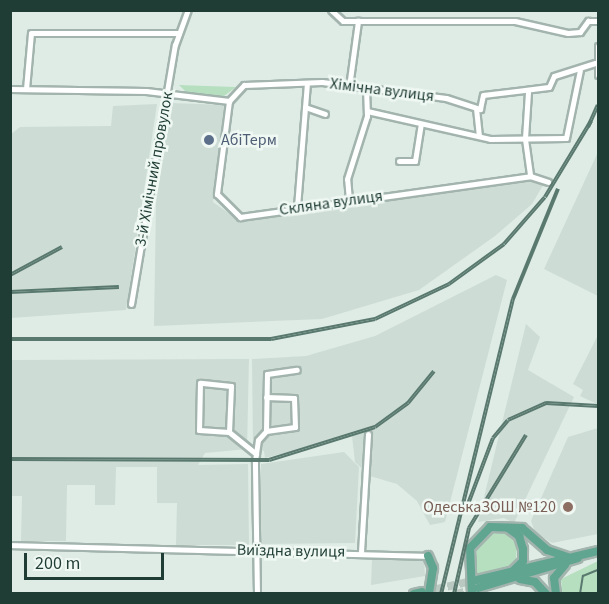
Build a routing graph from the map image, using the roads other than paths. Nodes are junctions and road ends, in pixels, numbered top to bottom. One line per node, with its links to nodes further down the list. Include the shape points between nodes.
1 (188, 10): 5 (street, 3-й Хімічний провулок)
2 (331, 10): 3 (street, via 339,20)
3 (358, 21): 4 (street, via 515,21 568,33 580,32 588,21); 11 (street)
4 (598, 21)
5 (179, 33): 13 (street, via 31,33); 16 (street, 3-й Хімічний провулок)
6 (598, 46): 7 (street)
7 (595, 63): 8 (street); 9 (street)
8 (580, 70): 15 (street, via 554,76 549,87); 24 (street, via 568,137)
9 (598, 75)
10 (307, 84): 11 (street, Хімічна вулиця); 17 (street, Хімічна вулиця, via 244,85); 18 (street)
11 (350, 87): 14 (street, Хімічна вулиця)
12 (10, 89): 13 (street)
13 (26, 89): 16 (street)
14 (366, 89): 19 (street, Хімічна вулиця, via 446,98); 20 (street)
15 (528, 92): 19 (street, via 483,95); 24 (street)
16 (167, 94): 17 (street); 30 (street, 3-й Хімічний провулок)
17 (229, 101): 29 (street, Скляна вулиця, via 218,200 240,218)
18 (305, 108): 21 (street); 29 (street)
19 (476, 108): 23 (street)
20 (367, 111): 22 (street); 28 (street, via 347,179)
21 (325, 114)
22 (421, 125): 23 (street); 25 (street, via 415,161)
23 (479, 136): 24 (street)
24 (525, 139): 26 (street)
25 (399, 161)
26 (530, 176): 27 (street, Скляна вулиця); 28 (street, Скляна вулиця)
27 (548, 182)
28 (349, 200): 29 (street, Скляна вулиця)
29 (297, 207)
30 (131, 304)
31 (297, 370): 32 (street, via 270,371)
32 (266, 397): 33 (street); 33 (street, via 294,398 295,427)
33 (266, 431): 36 (street)
34 (229, 432): 34 (street, via 198,428 200,382 231,386); 36 (street)
35 (368, 434): 41 (street)
36 (253, 453): 39 (street)
37 (502, 525): 43 (main road, via 525,530 547,550); 44 (main road, via 517,533 523,549 523,561); 45 (main road, via 486,529 472,543)
38 (10, 546): 39 (street, Виїздна вулиця)
39 (256, 550): 41 (street, Виїздна вулиця); 47 (street)
40 (598, 551): 43 (main road)
41 (361, 552): 42 (street, Виїздна вулиця)
42 (428, 556): 46 (main road, via 433,568)
43 (568, 560): 44 (main road); 49 (main road, via 556,575)
44 (513, 575): 45 (main road); 48 (main road, via 536,582)
45 (475, 587)
46 (421, 593)
47 (257, 594)
48 (546, 594)
49 (556, 594)

